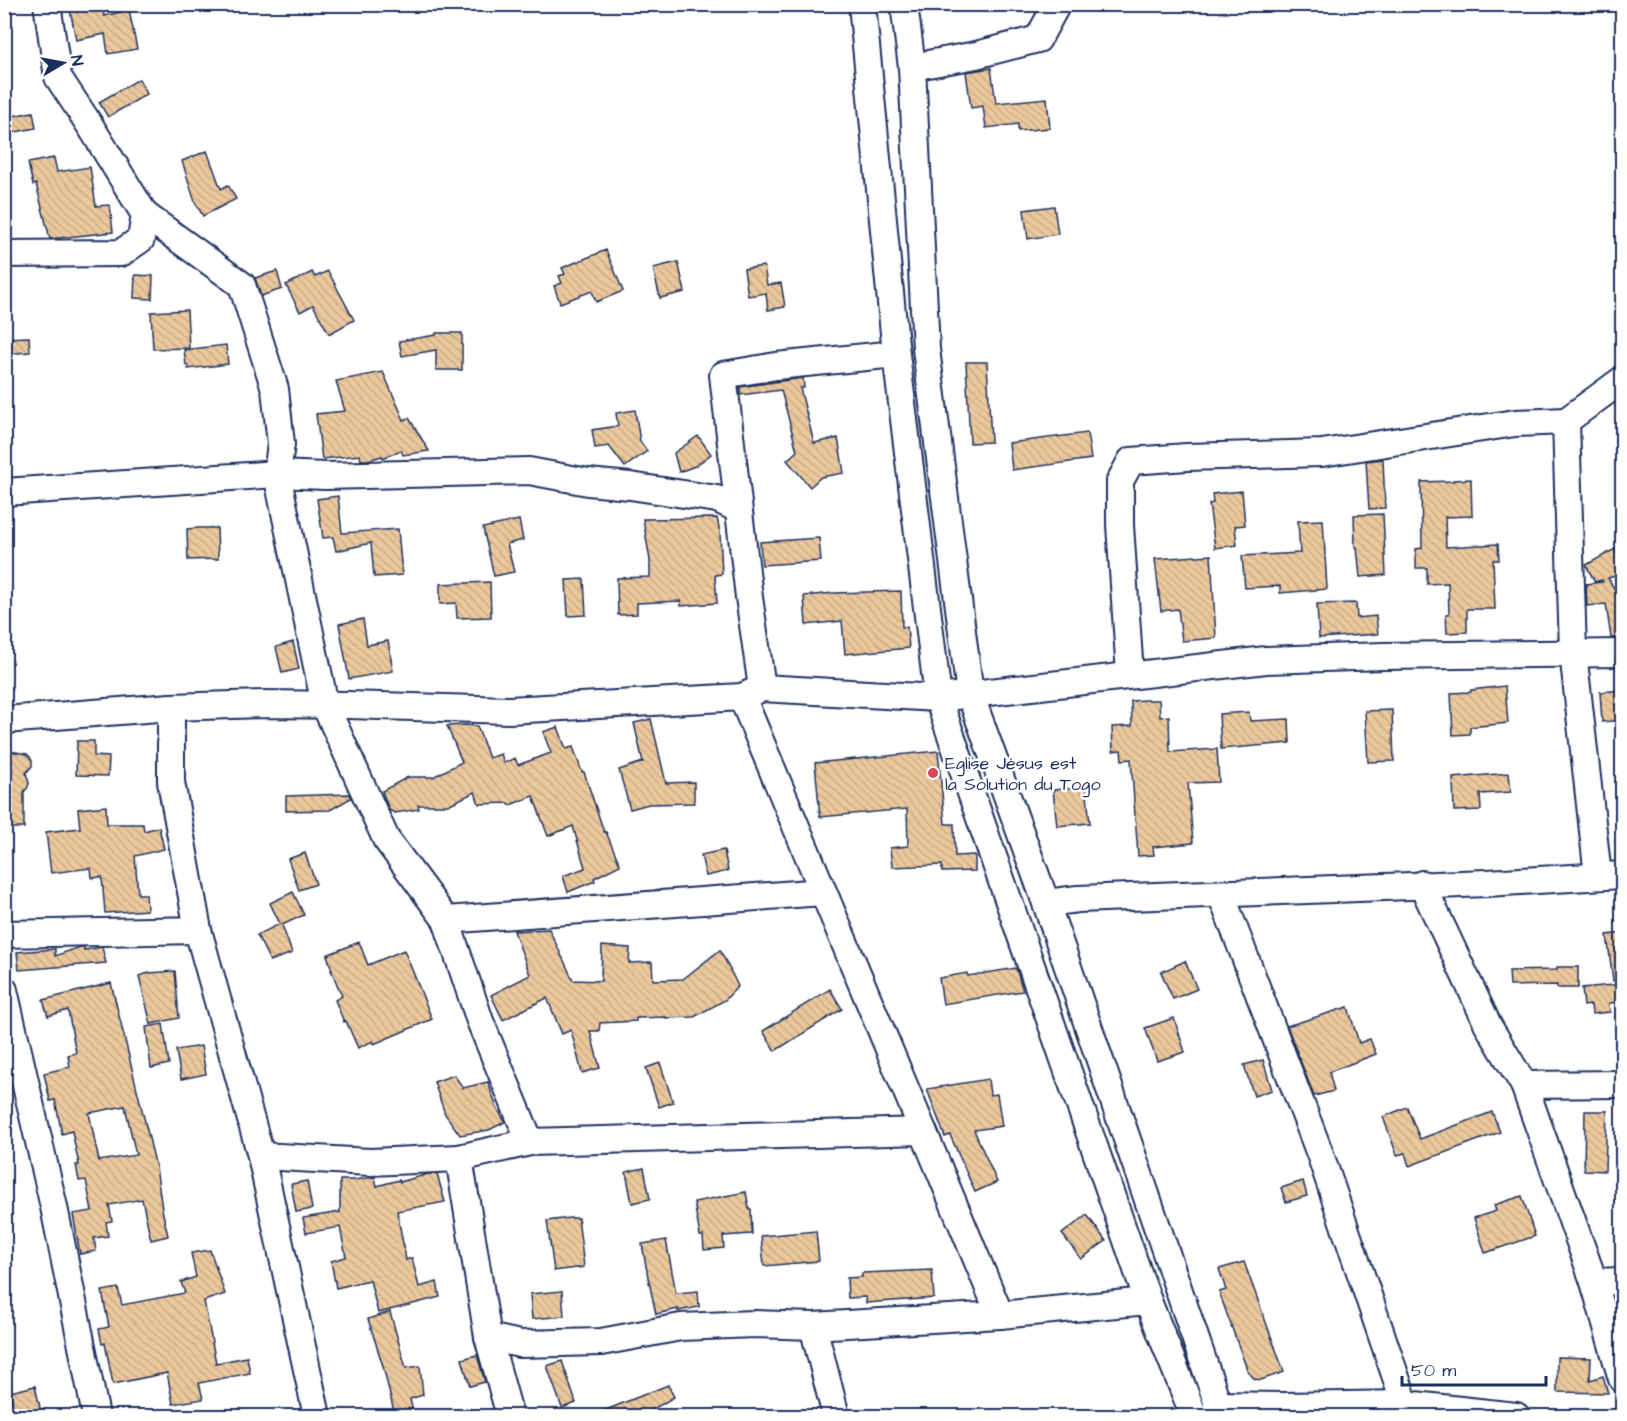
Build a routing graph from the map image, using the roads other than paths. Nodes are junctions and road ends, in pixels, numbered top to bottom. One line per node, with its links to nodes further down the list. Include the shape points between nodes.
1 (47, 4): 6 (street, via 58,77)
2 (862, 4): 8 (street)
3 (904, 4): 5 (street)
4 (1057, 4): 5 (street, via 1038,39)
5 (912, 67): 18 (street, via 926,349)
6 (145, 215): 7 (street, via 141,238 121,253); 11 (street, via 242,285 275,389 281,444)
7 (4, 254)
8 (896, 354): 13 (street, via 723,375); 19 (street)
9 (1623, 380): 10 (street)
10 (1566, 421): 14 (street); 16 (street, via 1515,423 1322,453 1131,461 1120,481)
11 (277, 474): 12 (street); 13 (street, via 529,471 717,499); 20 (street)
12 (4, 492)
13 (738, 509): 17 (street, via 749,597)
14 (1573, 652): 15 (street); 16 (street, via 1266,660); 23 (street)
15 (1623, 653)
16 (1130, 675): 18 (street)
17 (752, 692): 19 (street); 20 (street, via 509,710); 25 (street)
18 (970, 694): 19 (street); 27 (street)
19 (938, 698): 40 (street)
20 (325, 705): 21 (street); 28 (street, via 386,838)
21 (171, 707): 22 (street); 29 (street, via 171,782)
22 (4, 720)
23 (1610, 876): 24 (street)
24 (1422, 884): 26 (street); 33 (street, via 1489,1027)
25 (823, 892): 28 (street); 34 (street)
26 (1221, 894): 27 (street); 45 (street, via 1320,1154)
27 (1046, 903): 46 (street)
28 (446, 920): 35 (street, via 480,1021)
29 (198, 930): 30 (street); 36 (street)
30 (4, 934)
31 (4, 990): 47 (street, via 54,1207)
32 (1623, 1084): 33 (street)
33 (1524, 1085): 39 (street)
34 (923, 1131): 35 (street); 41 (street)
35 (530, 1142): 37 (street)
36 (261, 1156): 37 (street, via 370,1162); 48 (street)
37 (459, 1158): 43 (street)
38 (1623, 1281): 39 (street)
39 (1594, 1282): 44 (street)
40 (1148, 1301): 41 (street); 51 (street)
41 (1000, 1315): 42 (street)
42 (813, 1326): 43 (street, via 754,1323 681,1327 601,1342 520,1344); 50 (street)
43 (488, 1337): 49 (street)
44 (1623, 1379)
45 (1405, 1404): 46 (street); 52 (street)
46 (1219, 1411)
47 (96, 1416)
48 (317, 1416)
49 (510, 1416)
50 (836, 1416)
51 (1194, 1416)
52 (1516, 1416)

